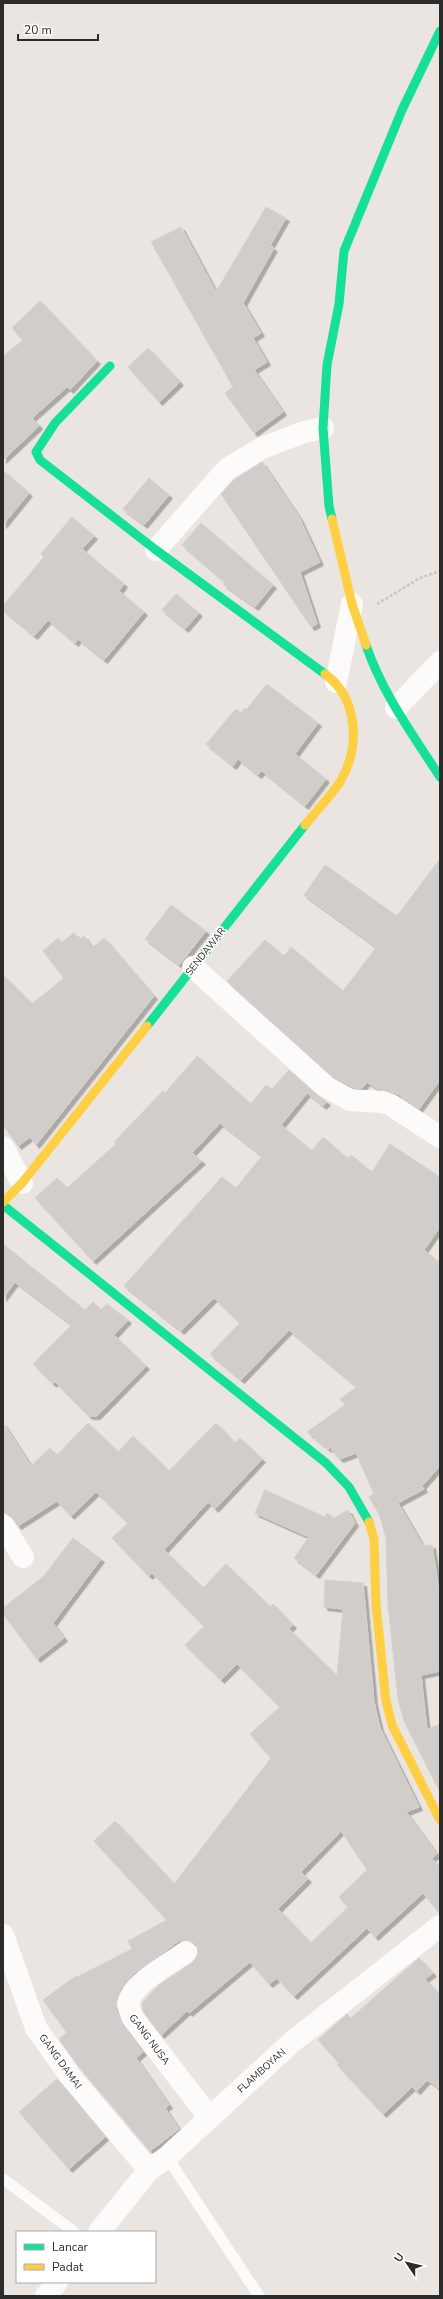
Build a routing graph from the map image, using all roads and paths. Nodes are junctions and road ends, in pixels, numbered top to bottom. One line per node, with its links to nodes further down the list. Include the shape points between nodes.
1 (440, 31): 3 (street, via 402,110 344,251 340,304 327,365)
2 (110, 366): 4 (street, via 55,423 36,452 40,460)
3 (323, 428): 4 (street, via 304,432 262,448 227,469); 6 (street, via 329,506)
4 (156, 550): 8 (street)
5 (440, 571): 6 (path)
6 (354, 610): 8 (street); 9 (street, via 370,658)
7 (440, 662): 9 (street)
8 (336, 682): 11 (street, SENDAWAR, via 350,704 355,728 340,781)
9 (396, 708): 10 (street)
10 (440, 777)
11 (193, 967): 12 (street, via 325,1086 350,1100 391,1105); 14 (street, SENDAWAR)
12 (440, 1137)
13 (3, 1147): 14 (street)
14 (22, 1183): 15 (street, SENDAWAR)
15 (3, 1202)
16 (3, 1205): 19 (street, via 326,1463 349,1487 368,1520 374,1539 376,1605 386,1701 392,1725)
17 (3, 1524): 18 (street)
18 (23, 1557)
19 (440, 1820)
20 (440, 1926): 23 (street, FLAMBOYAN, via 292,2042)
21 (3, 1935): 25 (street, GANG DAMAI, via 36,2028 70,2076)
22 (186, 1952): 23 (street, GANG NUSA, via 139,1985 132,1992 128,2005 132,2017)
23 (209, 2117): 24 (street, FLAMBOYAN)
24 (167, 2157): 25 (street, FLAMBOYAN); 31 (lane)
25 (150, 2170): 28 (street, FLAMBOYAN)
26 (3, 2179): 27 (lane)
27 (73, 2231)
28 (100, 2231)
29 (56, 2283): 30 (street)
30 (46, 2296)
31 (259, 2296)

